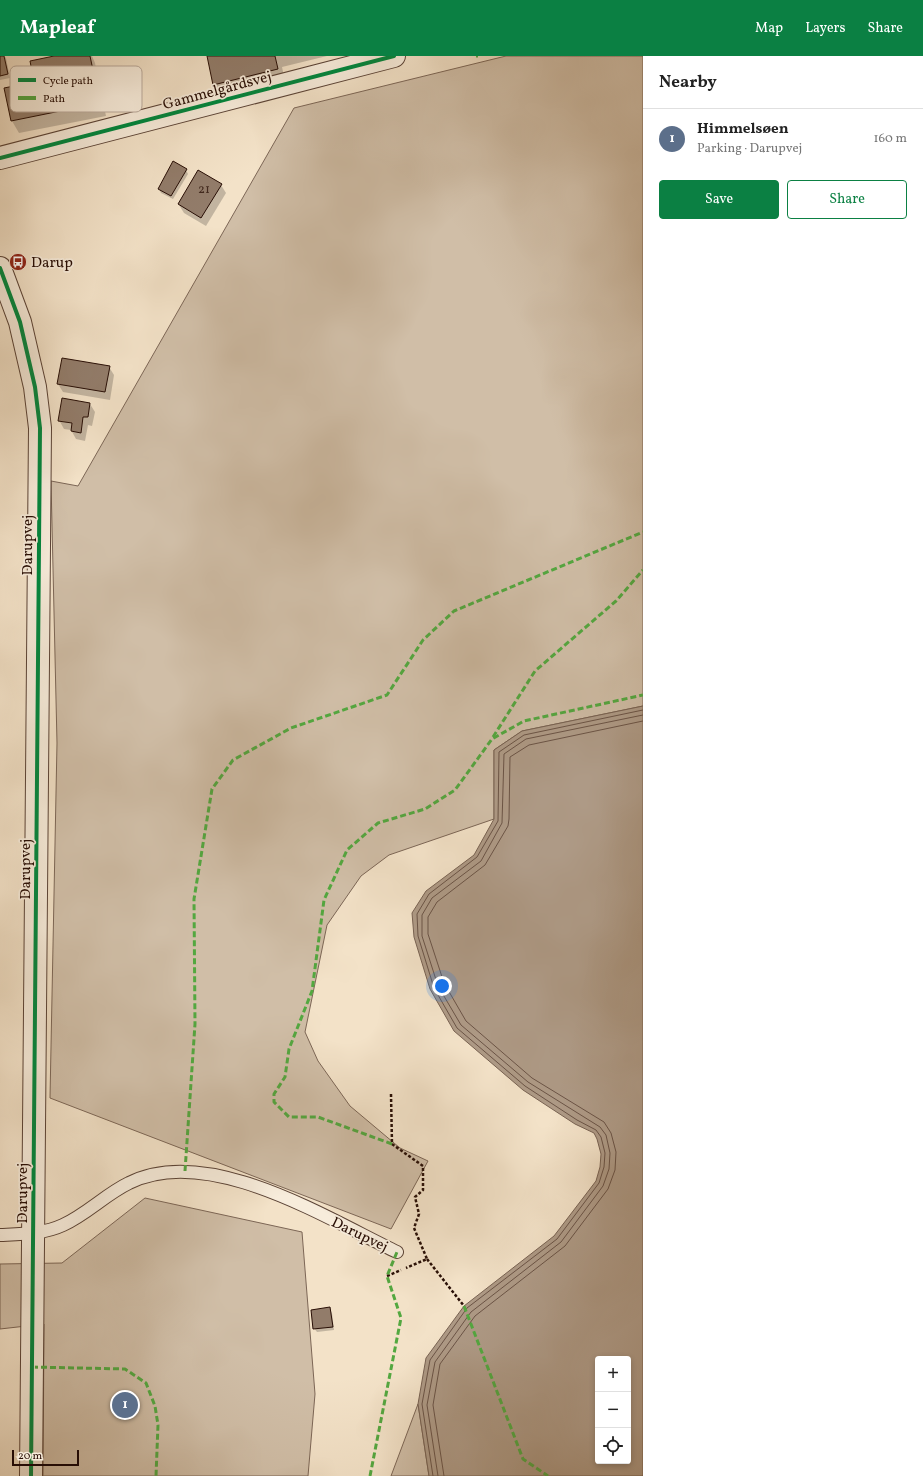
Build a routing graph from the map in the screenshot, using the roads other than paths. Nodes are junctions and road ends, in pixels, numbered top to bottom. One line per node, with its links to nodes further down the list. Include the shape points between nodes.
1 (394, 56): 2 (street, Gammelgårdsvej)
2 (0, 158)
3 (0, 268): 4 (street, Darupvej, via 20,322 35,387 40,428)
4 (34, 1233): 5 (lane, Darupvej); 6 (lane, Darupvej, via 62,1226 130,1182 154,1174 185,1171 231,1178 271,1191); 7 (street, Darupvej)
5 (0, 1235)
6 (397, 1252)
7 (31, 1476)

